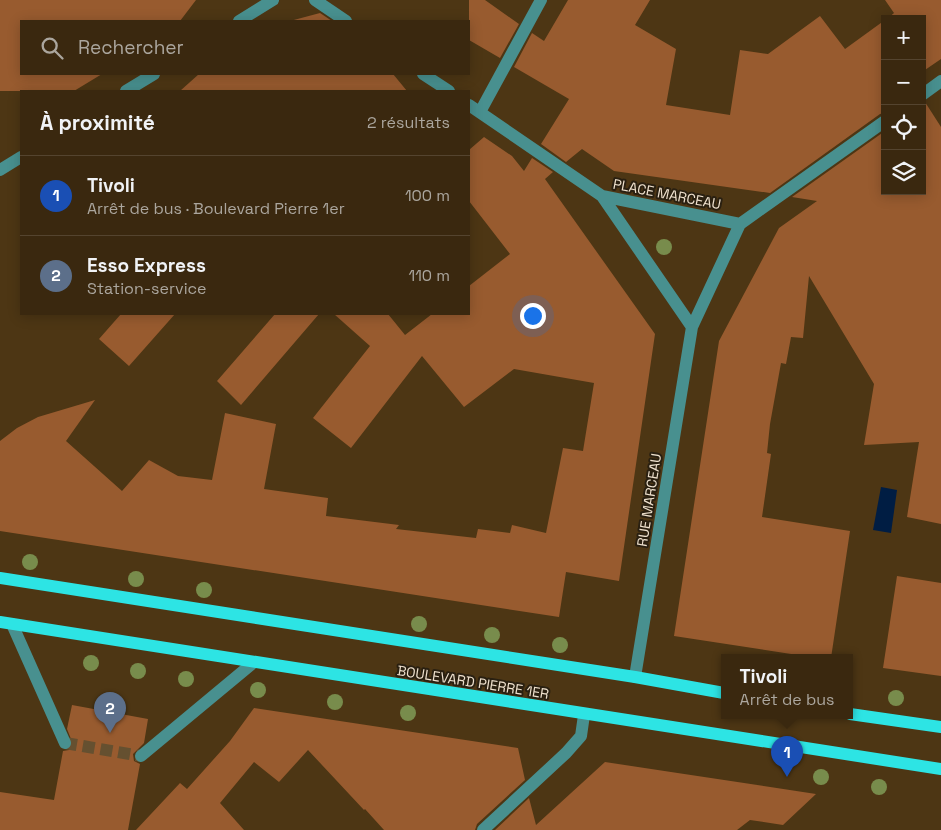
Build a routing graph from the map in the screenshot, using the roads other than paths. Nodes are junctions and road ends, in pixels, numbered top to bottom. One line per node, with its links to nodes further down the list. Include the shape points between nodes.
1 (273, 0): 4 (street)
2 (315, 0): 5 (street)
3 (541, 0): 12 (street)
4 (241, 20)
5 (345, 20)
6 (152, 75): 9 (street)
7 (425, 75): 10 (street)
8 (941, 82): 11 (street)
9 (128, 90)
10 (447, 90)
11 (926, 92)
12 (474, 109): 16 (street)
13 (881, 124): 17 (street)
14 (20, 158): 15 (street)
15 (0, 170)
16 (602, 196): 17 (street, PLACE MARCEAU); 18 (street, PLACE MARCEAU)
17 (740, 224): 18 (street)
18 (692, 327): 22 (street, RUE MARCEAU)
19 (0, 578): 22 (main road)
20 (6, 623): 21 (main road, BOULEVARD PIERRE 1ER); 27 (street)
21 (254, 662): 25 (main road, BOULEVARD PIERRE 1ER); 28 (street)
22 (635, 677): 23 (main road)
23 (721, 692)
24 (853, 714): 26 (main road)
25 (584, 715): 29 (main road, BOULEVARD PIERRE 1ER); 30 (street, via 581,736)
26 (941, 727)
27 (65, 743)
28 (141, 756)
29 (941, 769)
30 (483, 830)

